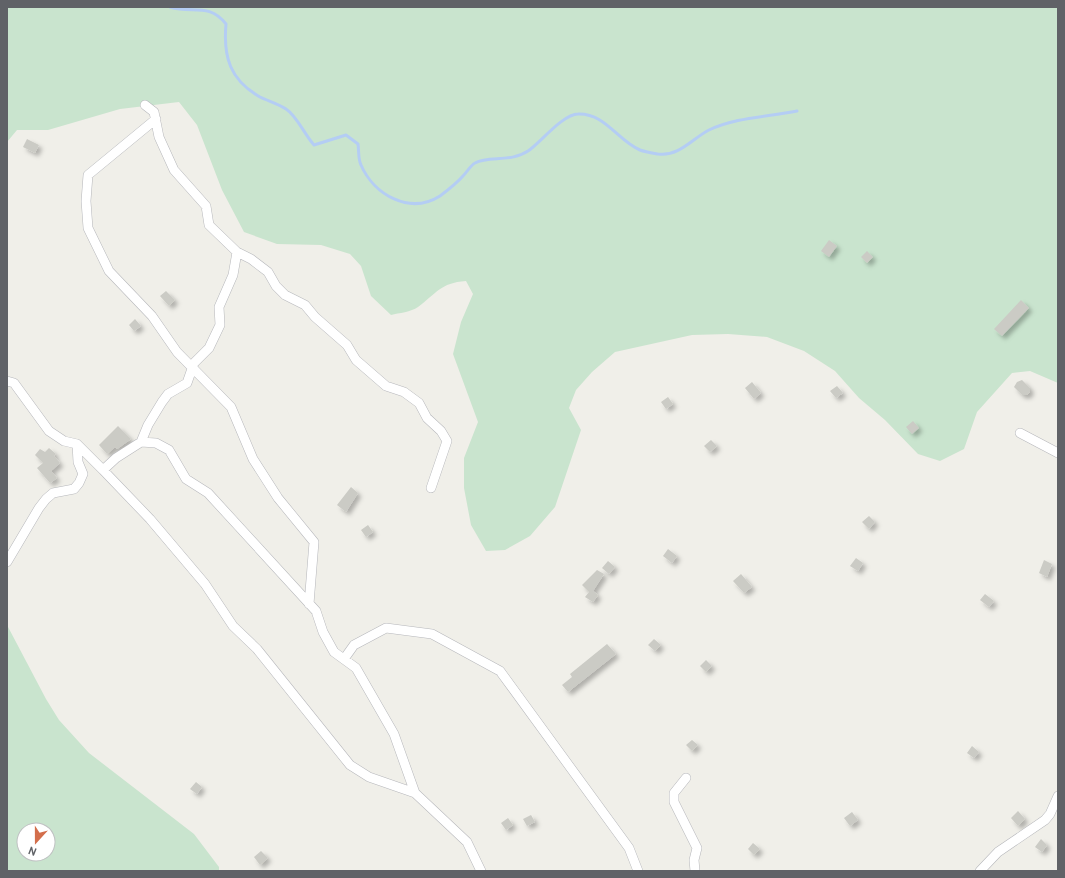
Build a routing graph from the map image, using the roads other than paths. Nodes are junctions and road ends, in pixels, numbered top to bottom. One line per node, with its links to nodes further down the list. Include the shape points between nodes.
1 (144, 105): 2 (street, via 154,112)
2 (156, 119): 3 (street, via 159,137 174,170 206,206 209,225); 4 (street, via 88,175 88,228 109,271 152,316 176,352)
3 (237, 252): 4 (street, via 233,275 219,307 220,325 209,348); 11 (street, via 268,272 276,286 286,295 305,305 347,345 356,360 386,386 404,392 419,403 427,418 447,441)
4 (192, 367): 7 (street, via 186,383 168,394 162,402); 13 (street, via 231,407 253,459 278,498 314,542)
5 (7, 381): 8 (street, via 14,383 49,431)
6 (1020, 433): 9 (street)
7 (141, 442): 10 (street, via 116,458); 13 (street, via 156,443 169,450 186,479 208,493)
8 (77, 444): 10 (street); 12 (street, via 78,462 83,474 79,483 74,489 53,493 46,499)
9 (1058, 453)
10 (104, 470): 16 (street, via 205,584 233,626 257,649 350,765 369,777)
11 (431, 488)
12 (7, 562)
13 (309, 604): 14 (street, via 316,611 323,632 334,652)
14 (344, 659): 16 (street, via 356,668 394,734); 19 (street, via 354,645 386,628 432,634 500,671 629,848)
15 (686, 778): 20 (street, via 674,793 674,802 697,848)
16 (415, 793): 18 (street, via 467,842)
17 (1058, 796): 21 (street, via 1045,820 998,852)
18 (481, 871)
19 (638, 871)
20 (695, 871)
21 (980, 871)

